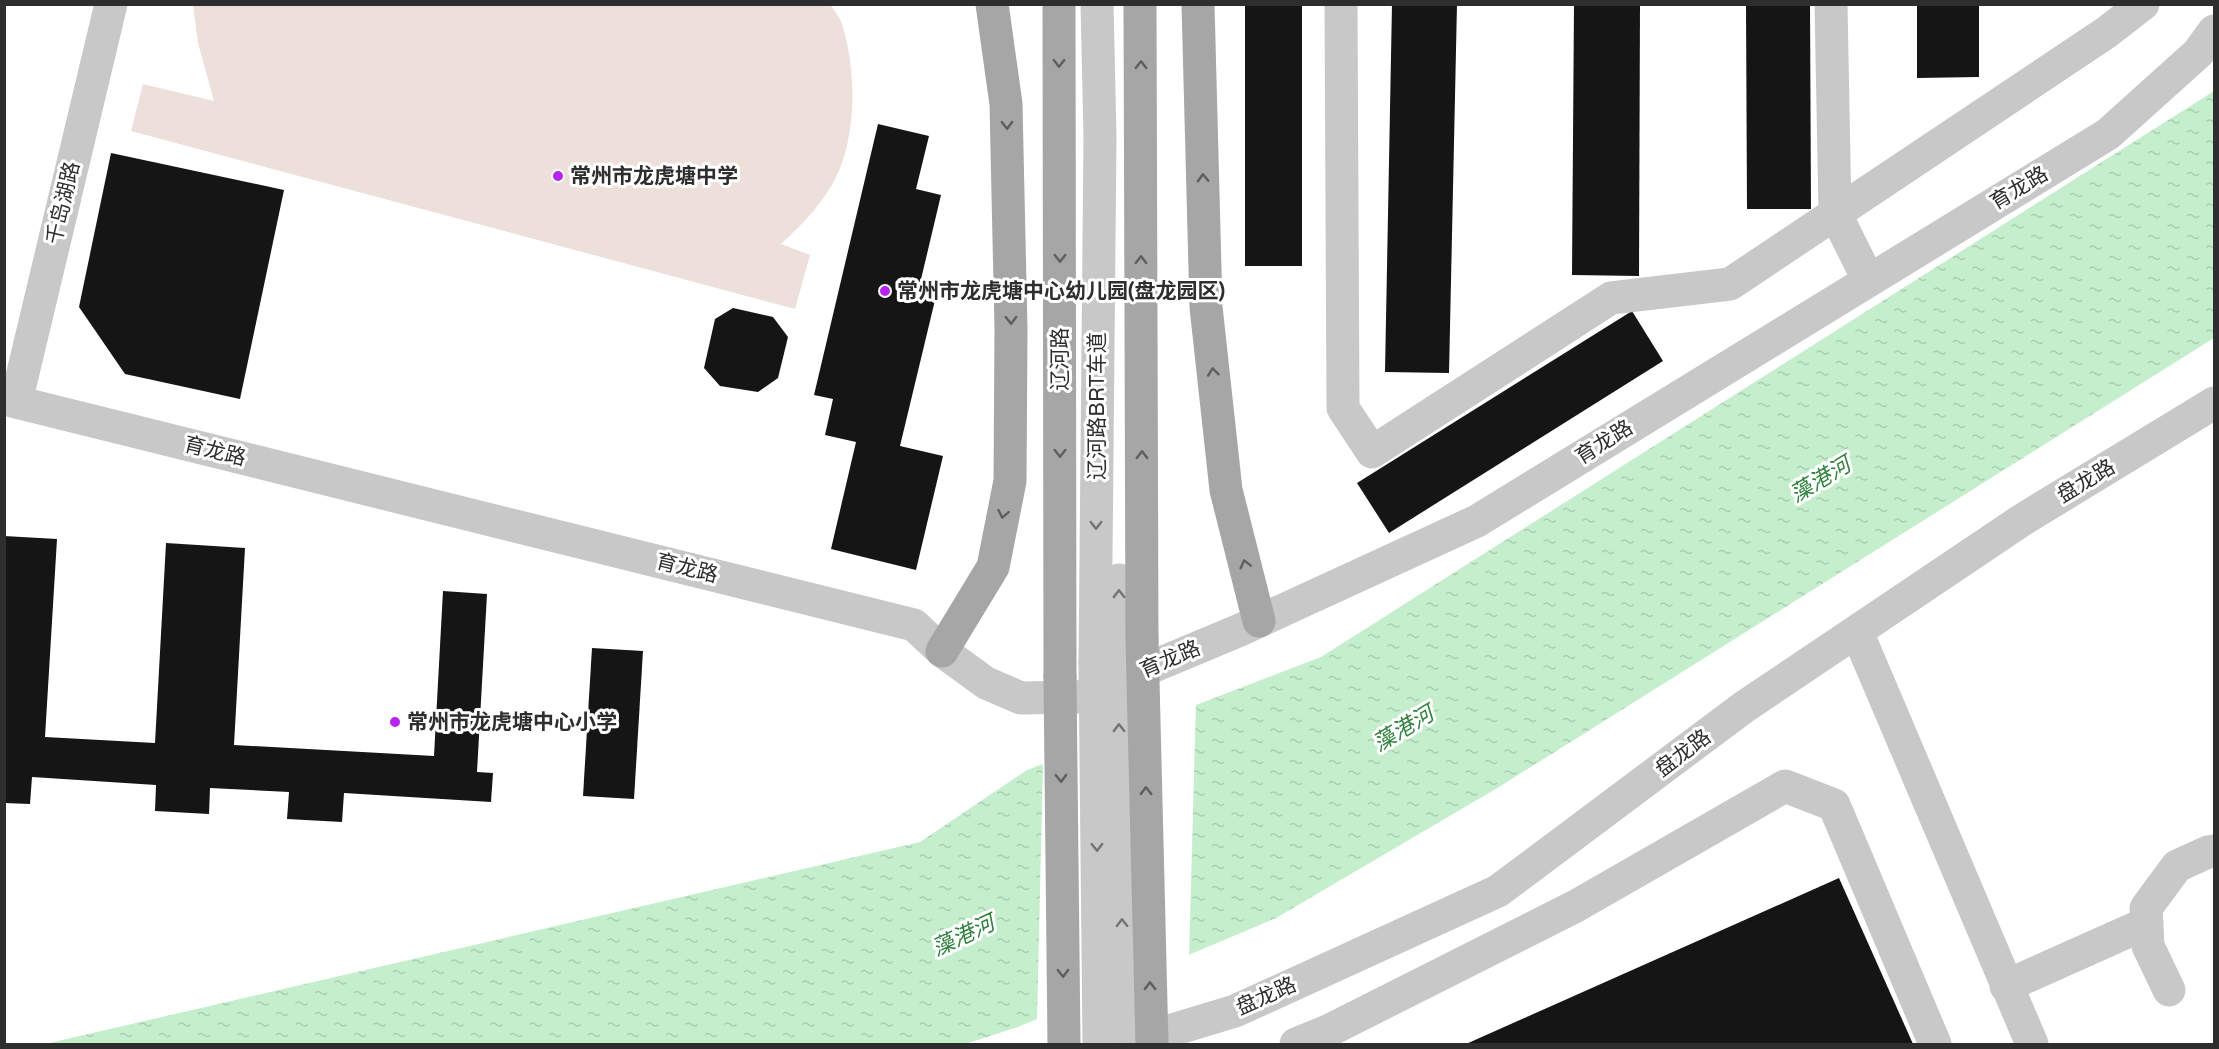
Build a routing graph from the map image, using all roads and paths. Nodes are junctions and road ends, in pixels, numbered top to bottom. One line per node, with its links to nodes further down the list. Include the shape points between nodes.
1 (111, 4): 14 (street, 千岛湖路)
2 (992, 4): 18 (main road, one-way to 18, via 1006,104 1010,481 993,567)
3 (1059, 4): 24 (main road, 辽河路, one-way to 24, bridge)
4 (1097, 4): 19 (street, 辽河路BRT车道, one-way to 19)
5 (1118, 4): 19 (street, 辽河路BRT车道, one-way to 5)
6 (1140, 4): 19 (main road, one-way to 6)
7 (1198, 4): 16 (main road, one-way to 7, via 1226,490 1206,307)
8 (1341, 4): 12 (street, via 1343,408 1372,452 1611,298 1730,284)
9 (1831, 4): 12 (street)
10 (2143, 4): 12 (street)
11 (2214, 31): 13 (street, 育龙路, via 2198,53 2108,134)
12 (1835, 213): 13 (street)
13 (1868, 279): 16 (street, 育龙路, via 1477,521)
14 (10, 400): 18 (street, 育龙路, via 914,625)
15 (2214, 403): 17 (street, 盘龙路, via 2022,520)
16 (1259, 621): 18 (street, 育龙路, via 1080,697 1021,698 986,683)
17 (1857, 632): 22 (street); 26 (street, 盘龙路, via 1744,707 1498,891 1235,1011)
18 (942, 651)
19 (1118, 652): 25 (street, one-way to 25, bridge); 26 (street, one-way to 19, bridge); 27 (main road, one-way to 19, bridge)
20 (2214, 851): 21 (street, via 2177,866 2146,908)
21 (2147, 923): 22 (street); 23 (street, via 2148,946)
22 (2006, 986): 30 (street)
23 (2169, 990)
24 (1064, 1044)
25 (1099, 1044)
26 (1123, 1044)
27 (1152, 1044)
28 (1296, 1044): 29 (street, via 1576,906 1785,786 1834,805)
29 (1935, 1044)
30 (2032, 1044)

